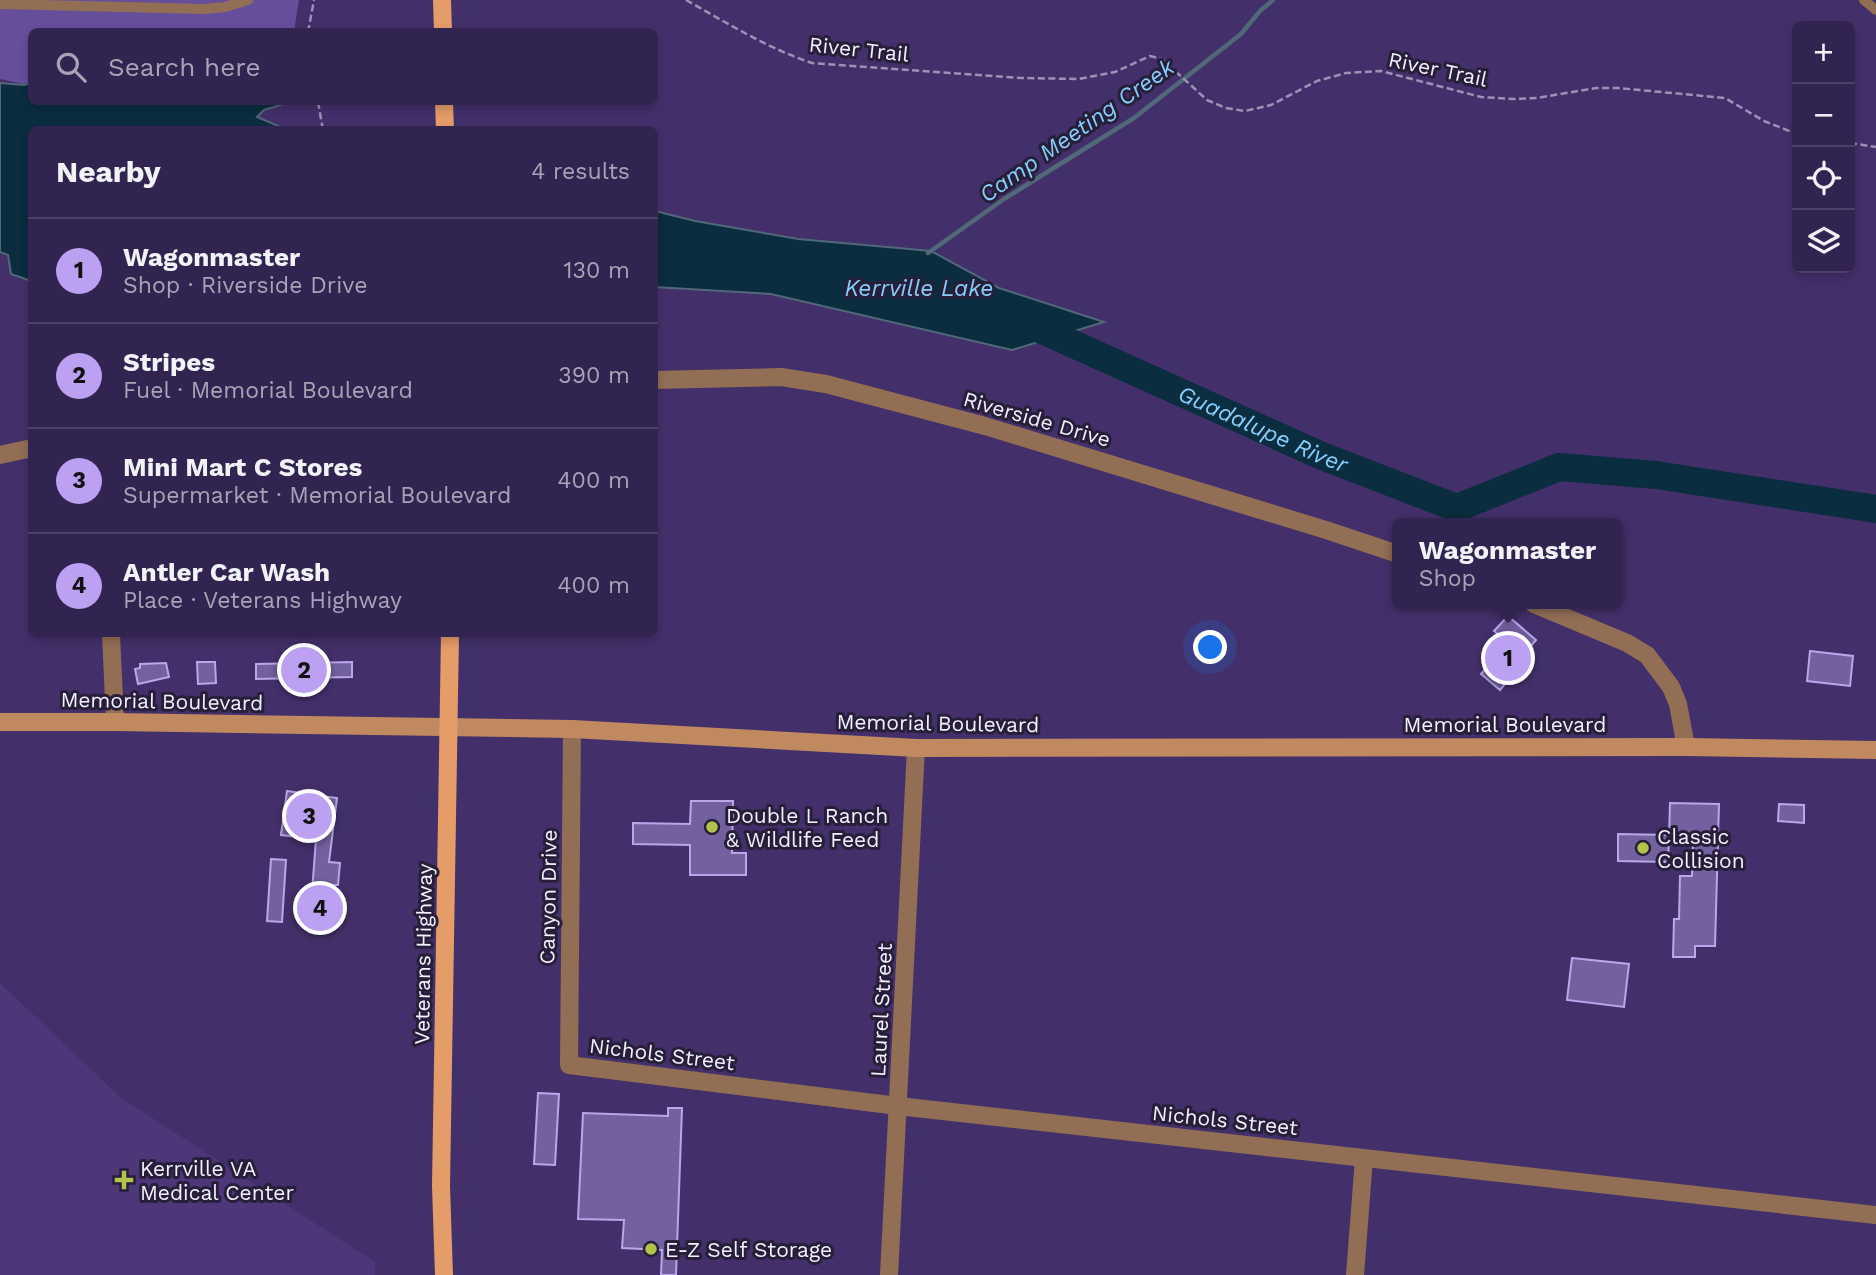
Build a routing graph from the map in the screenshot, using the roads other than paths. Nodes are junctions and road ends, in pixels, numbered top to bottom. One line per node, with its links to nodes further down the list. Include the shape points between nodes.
1 (248, 0): 4 (lane, via 205,9)
2 (442, 0): 6 (main road)
3 (1864, 0): 5 (lane)
4 (0, 4)
5 (1876, 10)
6 (443, 28)
7 (444, 105): 8 (main road)
8 (444, 126)
9 (658, 380): 12 (street, Riverside Drive, via 781,377 826,384 985,426)
10 (28, 449): 11 (street)
11 (0, 455)
12 (1392, 552)
13 (1546, 609): 20 (street, via 1647,655 1671,687)
14 (111, 637): 17 (street)
15 (450, 637): 18 (main road, Veterans Highway)
16 (0, 722): 17 (main road, Memorial Boulevard)
17 (115, 722): 18 (main road, Memorial Boulevard)
18 (449, 729): 19 (main road, Memorial Boulevard); 27 (main road, Veterans Highway, via 441,1186)
19 (572, 729): 21 (main road, Memorial Boulevard); 23 (street, Canyon Drive)
20 (1686, 747): 21 (main road, Memorial Boulevard); 22 (main road, Memorial Boulevard)
21 (916, 748): 24 (street, Laurel Street)
22 (1876, 750)
23 (569, 1065): 24 (street, Nichols Street)
24 (898, 1106): 25 (street, Nichols Street); 28 (street, Laurel Street)
25 (1364, 1158): 26 (street, Nichols Street); 29 (street)
26 (1876, 1215)
27 (444, 1275)
28 (889, 1275)
29 (1355, 1275)

